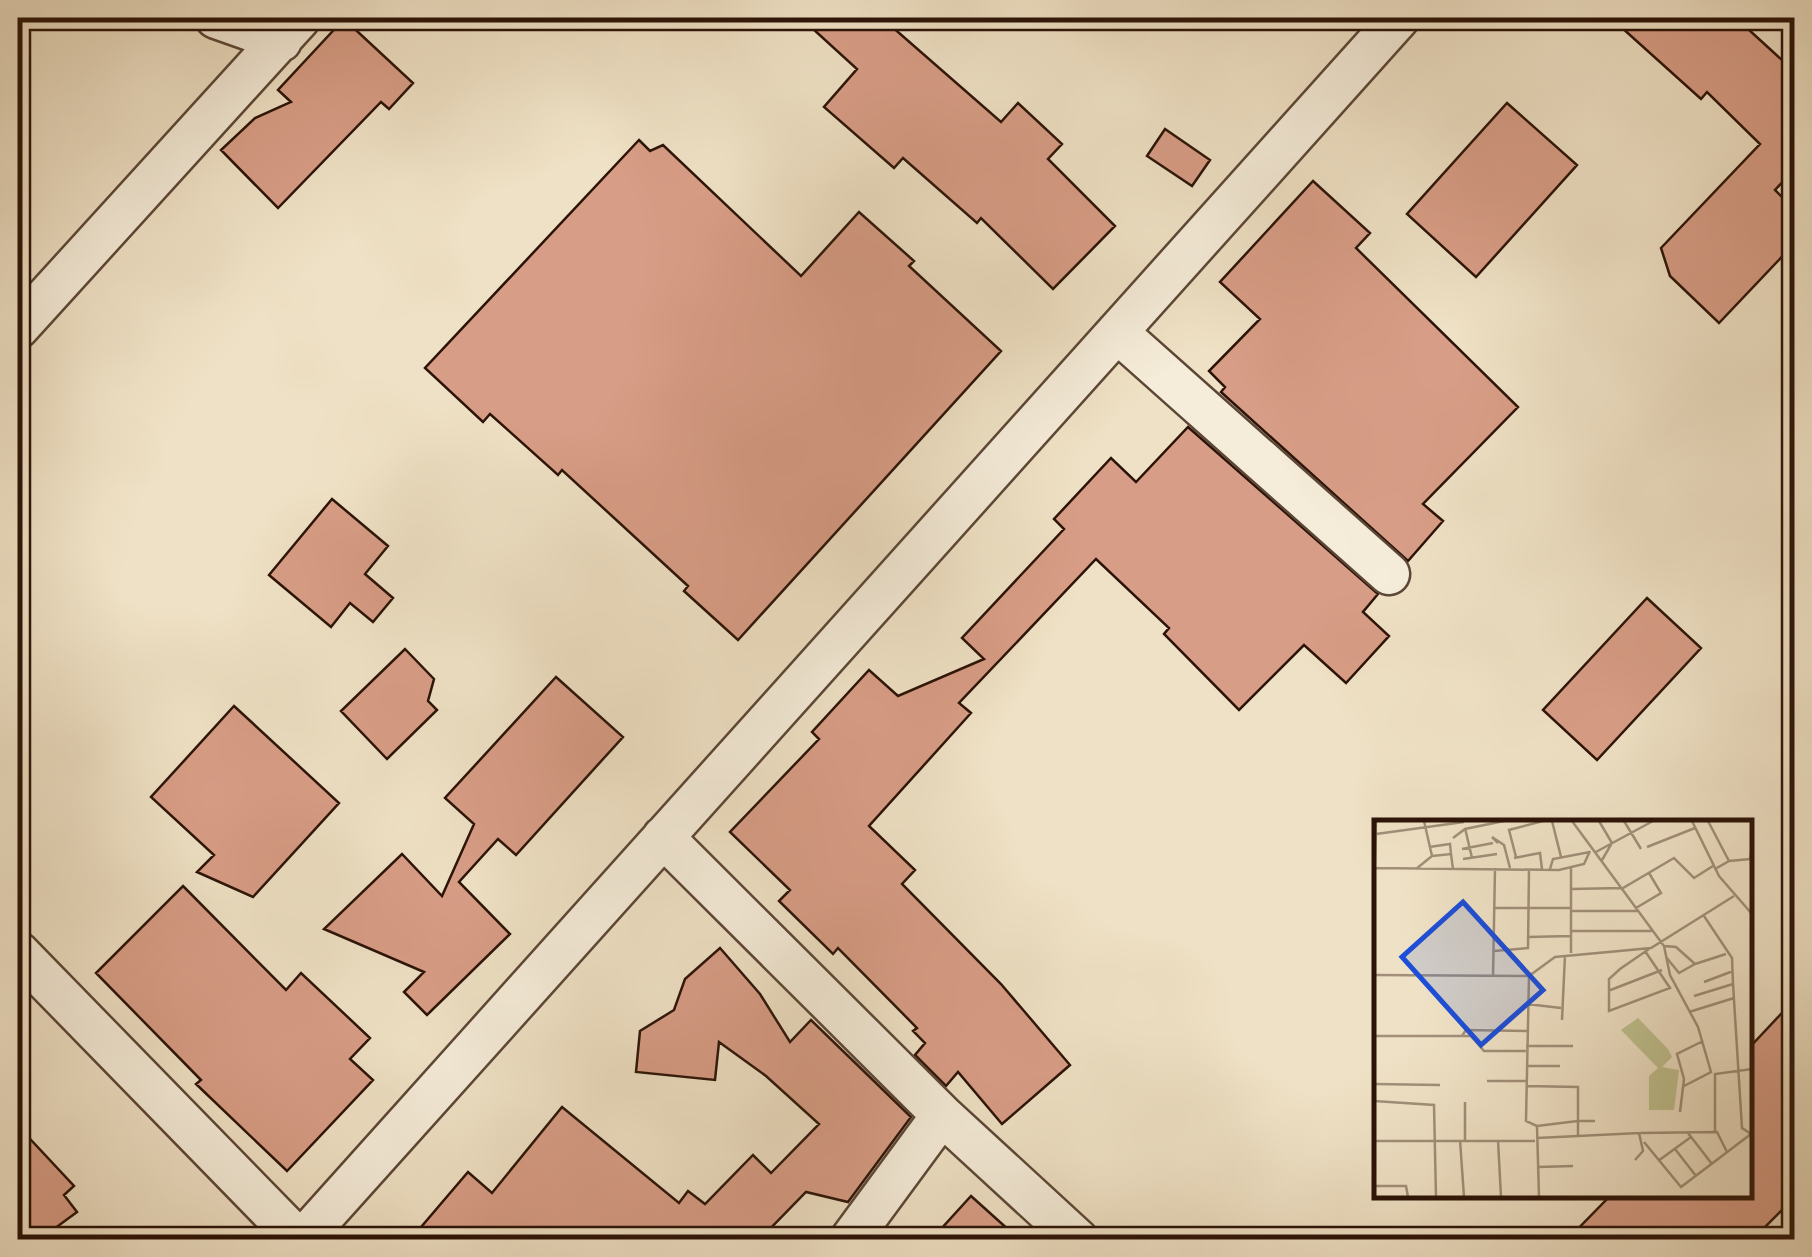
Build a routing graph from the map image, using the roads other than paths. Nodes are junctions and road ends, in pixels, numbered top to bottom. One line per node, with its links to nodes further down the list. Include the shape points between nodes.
1 (216, 18): 3 (street)
2 (1399, 18): 5 (street)
3 (291, 29): 4 (street)
4 (18, 328)
5 (1117, 332): 6 (street); 7 (street)
6 (1390, 574)
7 (663, 837): 9 (street); 10 (street)
8 (18, 952): 10 (street)
9 (942, 1115): 11 (street); 12 (street)
10 (300, 1240)
11 (850, 1240)
12 (1078, 1240)

